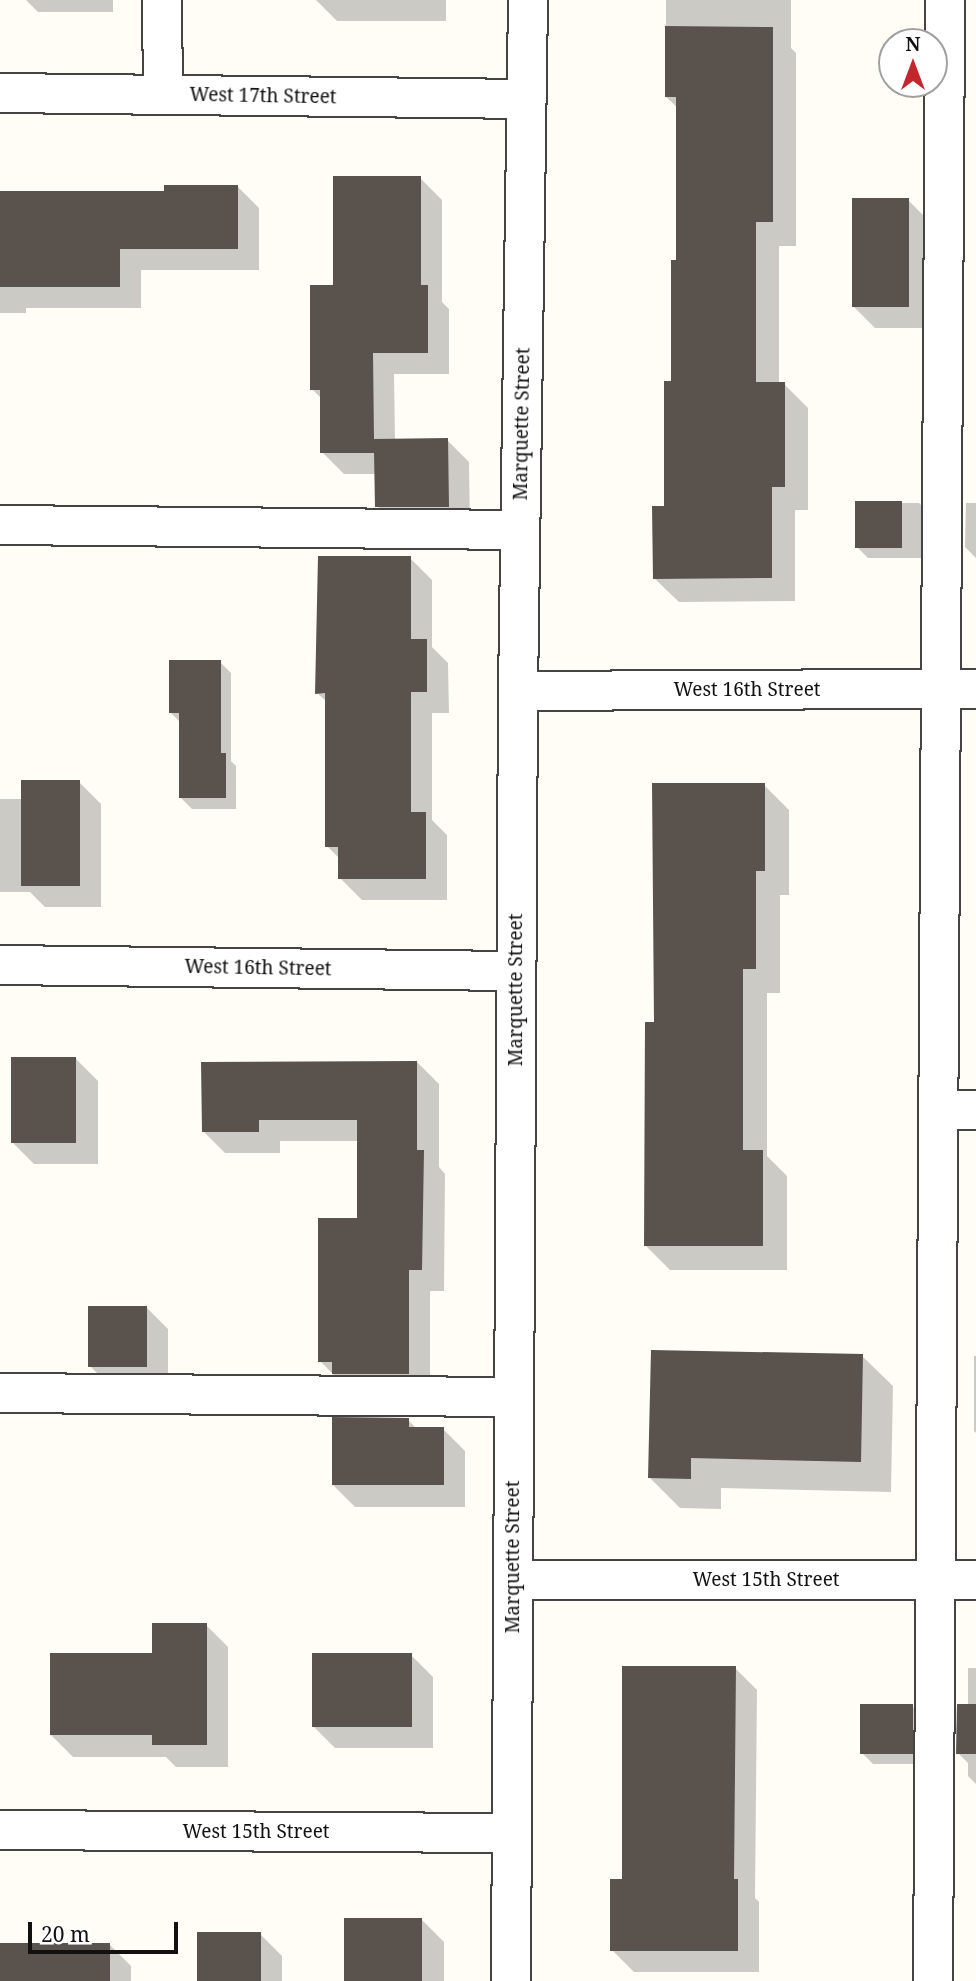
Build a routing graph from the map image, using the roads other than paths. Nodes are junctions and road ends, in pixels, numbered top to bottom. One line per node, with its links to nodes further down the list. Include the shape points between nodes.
1 (162, 0): 5 (street)
2 (528, 0): 6 (street, Marquette Street)
3 (946, 0): 7 (street)
4 (0, 93): 5 (street, West 17th Street)
5 (163, 95): 6 (street, West 17th Street)
6 (526, 99): 9 (street, Marquette Street)
7 (960, 254): 10 (street)
8 (0, 525): 9 (street)
9 (520, 530): 11 (street, Marquette Street)
10 (959, 689): 11 (street, West 16th Street); 14 (street)
11 (517, 691): 13 (street, Marquette Street)
12 (0, 965): 13 (street, West 16th Street)
13 (516, 971): 17 (street, Marquette Street)
14 (939, 1110): 15 (street); 19 (street)
15 (976, 1110)
16 (0, 1393): 17 (street)
17 (514, 1397): 18 (street, Marquette Street)
18 (513, 1580): 19 (street, West 15th Street); 22 (street, Marquette Street)
19 (936, 1580): 20 (street, West 15th Street); 24 (street)
20 (976, 1580)
21 (0, 1830): 22 (street, West 15th Street)
22 (512, 1833): 23 (street, Marquette Street)
23 (511, 1981)
24 (933, 1981)

